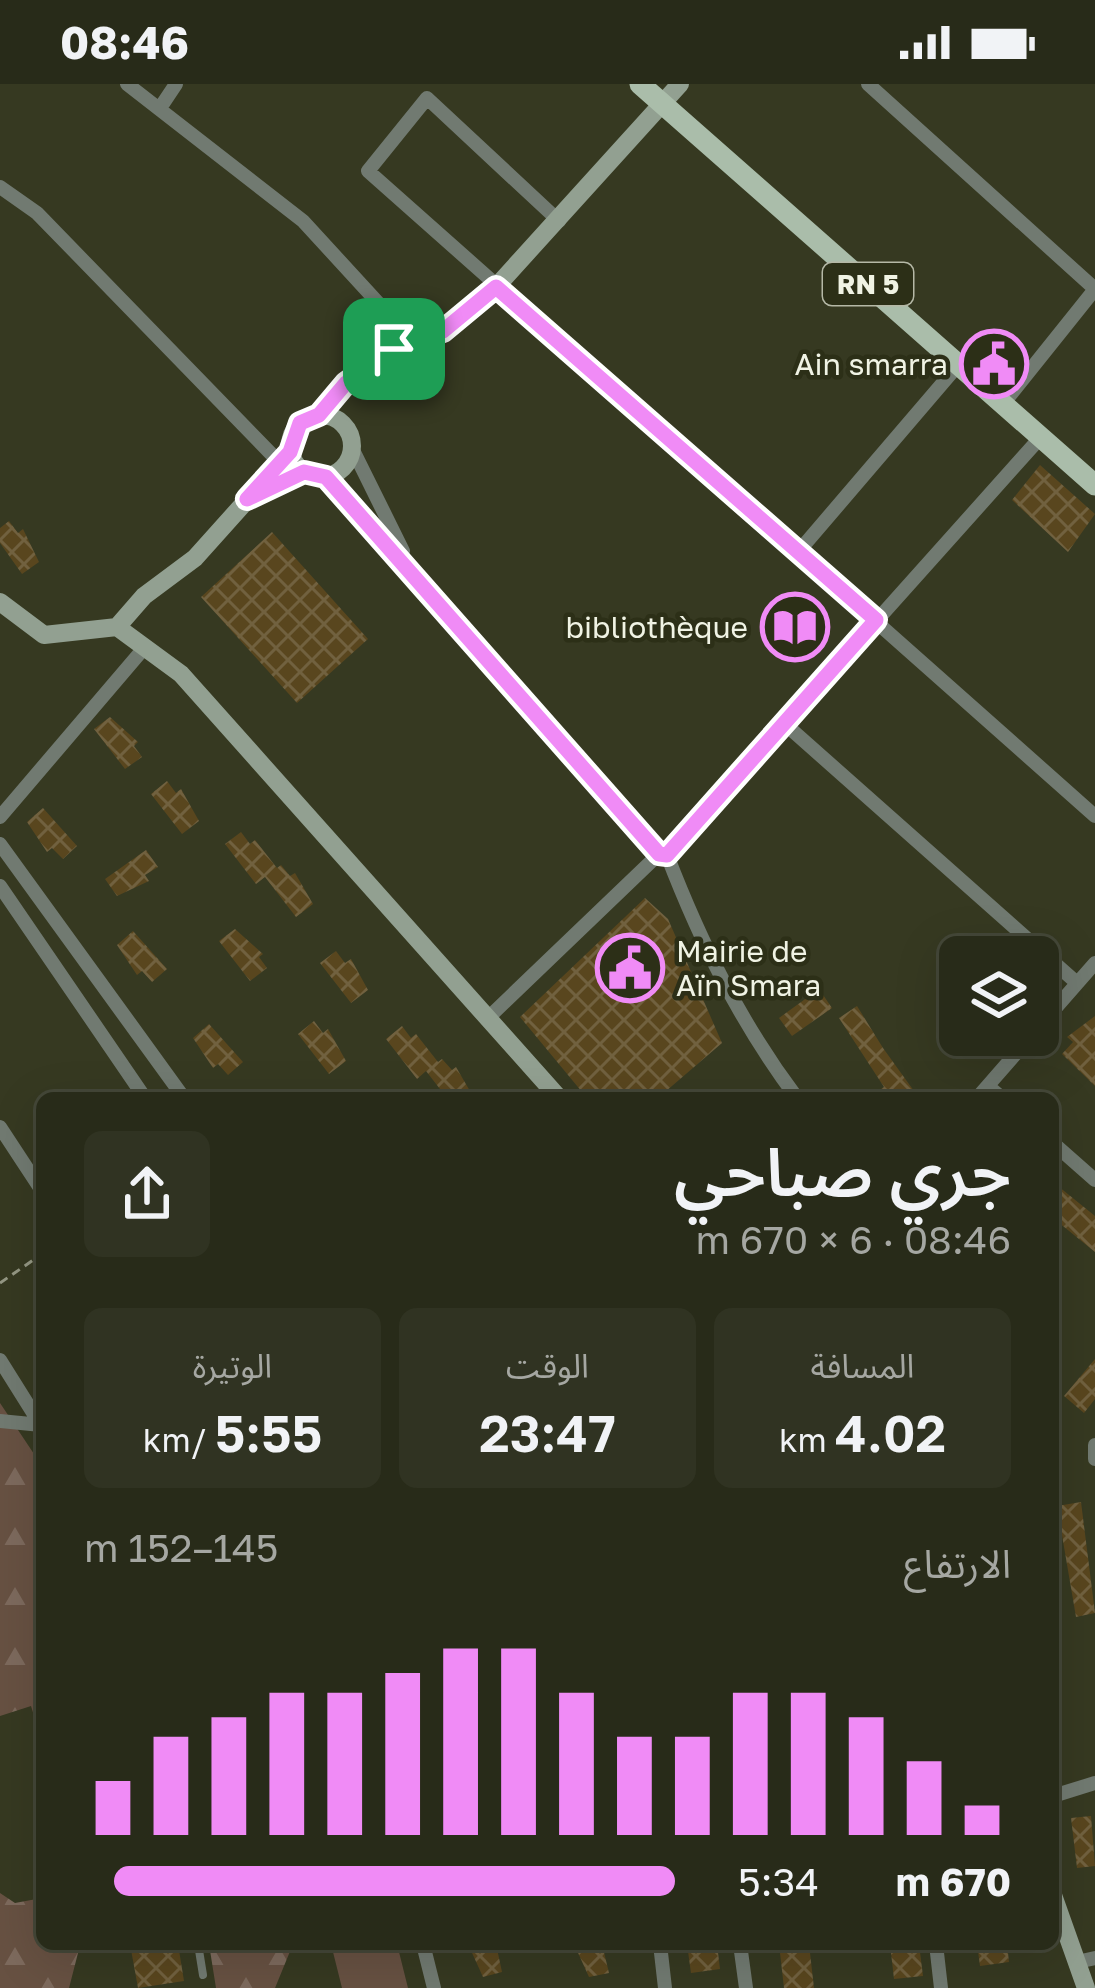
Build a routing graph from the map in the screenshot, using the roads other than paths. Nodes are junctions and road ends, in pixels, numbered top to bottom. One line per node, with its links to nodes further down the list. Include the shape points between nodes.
1 (127, 84): 7 (street)
2 (176, 84): 7 (street)
3 (640, 84): 6 (main road, RN 5)
4 (680, 84): 6 (street)
5 (868, 84): 11 (street)
6 (662, 104): 9 (street); 13 (main road, RN 5)
7 (160, 108): 12 (street, via 302,221)
8 (0, 187): 18 (street, via 37,213)
9 (560, 221): 10 (street); 10 (street, via 427,98 368,171)
10 (496, 287): 12 (street, via 443,331); 23 (street)
11 (1095, 289): 14 (street)
12 (414, 342): 15 (street, via 346,383)
13 (959, 364): 14 (main road, RN 5); 23 (street)
14 (1003, 404): 16 (main road, RN 5)
15 (319, 415): 17 (street, via 339,421); 18 (street, via 293,432)
16 (1040, 438): 21 (main road, RN 5); 26 (street)
17 (352, 448): 20 (street, via 341,470); 24 (street)
18 (285, 458): 19 (street); 22 (street)
19 (304, 472): 20 (street); 22 (street)
20 (326, 477): 24 (street)
21 (1095, 485)
22 (247, 499): 27 (street)
23 (799, 551): 26 (street)
24 (418, 576): 33 (street)
25 (0, 602): 27 (street, via 44,635)
26 (876, 620): 29 (street); 30 (street)
27 (117, 627): 28 (street)
28 (145, 646): 31 (street); 38 (street, via 181,674)
29 (785, 724): 33 (street); 36 (street)
30 (1095, 816)
31 (0, 817)
32 (0, 844): 41 (street)
33 (663, 855): 38 (street); 43 (street, via 744,1026)
34 (0, 886): 40 (street)
35 (1095, 963): 36 (street)
36 (1077, 983): 37 (street)
37 (1059, 1004)
38 (488, 1018): 42 (street)
39 (1014, 1056): 44 (street)
40 (141, 1092)
41 (180, 1092)
42 (547, 1092)
43 (792, 1092)
44 (982, 1092)
45 (0, 1127): 48 (street)
46 (1059, 1148): 47 (street)
47 (1095, 1180)
48 (36, 1182)
49 (0, 1360): 50 (street)
50 (36, 1417)
51 (0, 1421): 52 (street)
52 (36, 1425)
53 (1095, 1445): 54 (street)
54 (1095, 1459)
55 (1095, 1783): 56 (street)
56 (1059, 1794)
57 (1059, 1906): 63 (street)
58 (198, 1950): 64 (lane)
59 (424, 1950): 65 (street)
60 (661, 1950): 66 (street)
61 (741, 1950): 67 (street)
62 (937, 1950): 68 (street)
63 (1086, 1960): 69 (street)
64 (203, 1975)
65 (434, 1988)
66 (665, 1988)
67 (746, 1988)
68 (941, 1988)
69 (1086, 1988)

